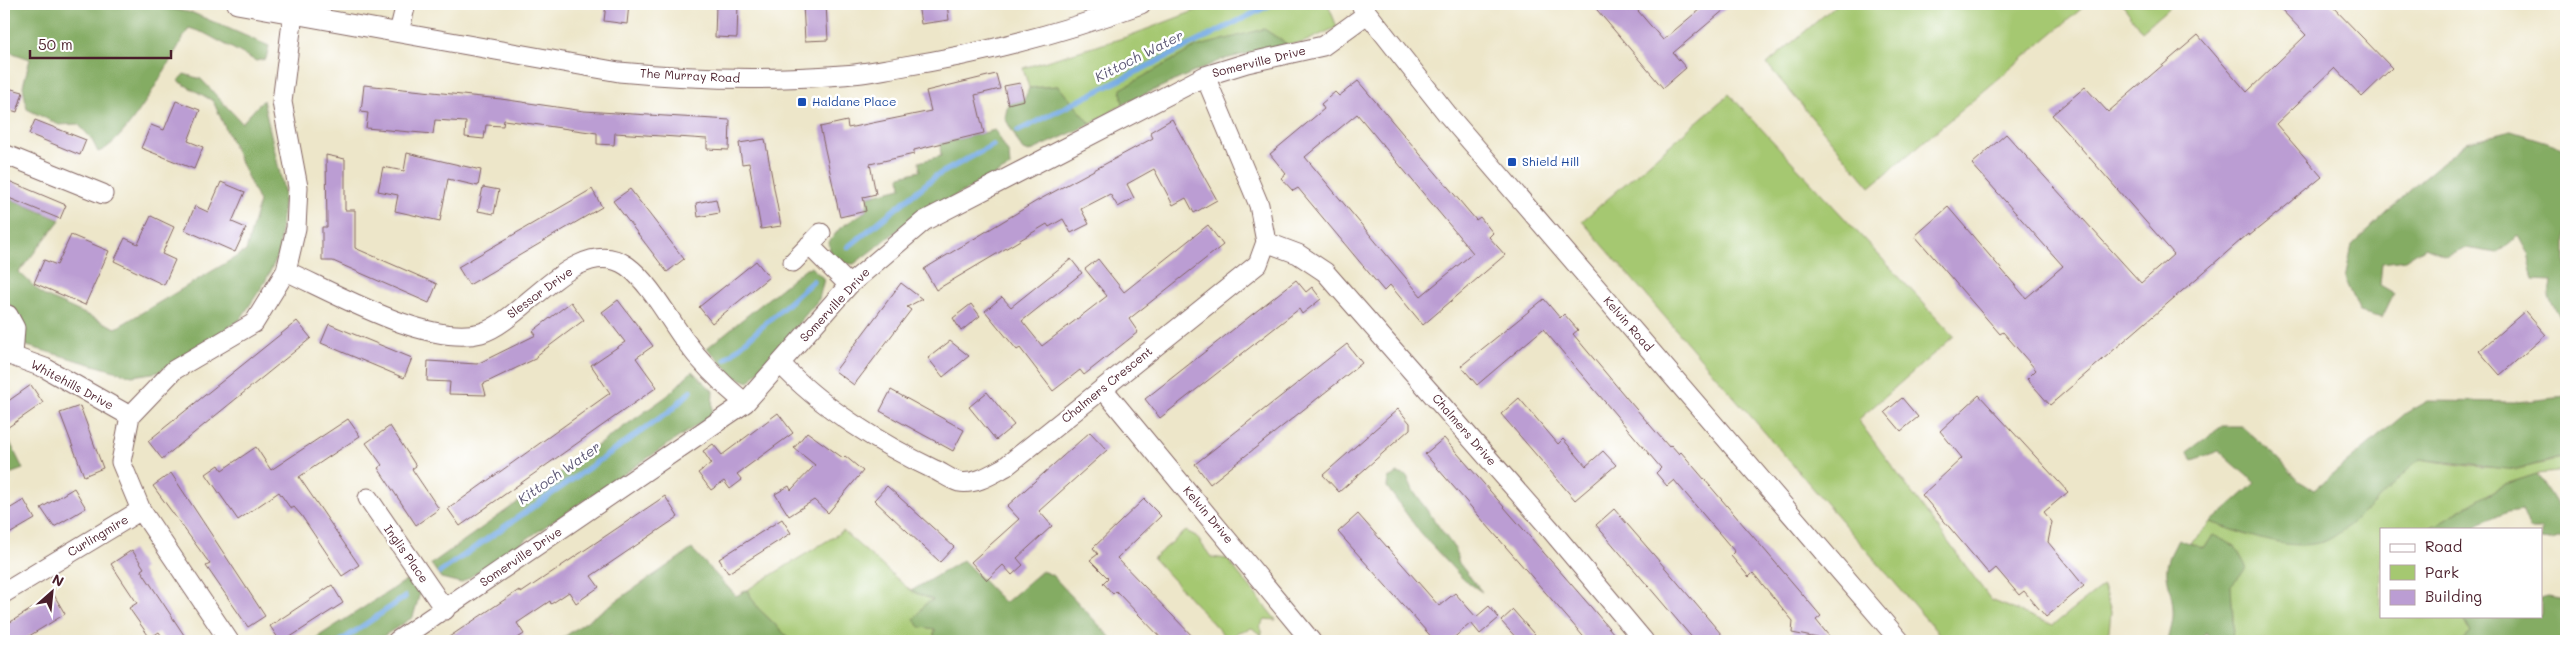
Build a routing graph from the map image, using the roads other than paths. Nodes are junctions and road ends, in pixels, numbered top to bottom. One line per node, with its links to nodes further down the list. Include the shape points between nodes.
1 (237, 4): 5 (street, The Murray Road)
2 (406, 4): 6 (street)
3 (1141, 4): 6 (street, The Murray Road, via 986,50 925,63 806,77 737,79 619,72)
4 (1363, 9): 7 (street, Somerville Drive, via 1323,46); 28 (street, Kelvin Road, via 1448,115)
5 (293, 14): 6 (street, The Murray Road); 12 (street, via 282,102 298,187 296,228)
6 (399, 32)
7 (1205, 76): 10 (street, via 1259,205); 13 (street, Somerville Drive, via 924,221)
8 (4, 154): 9 (street)
9 (103, 194)
10 (1266, 242): 17 (street, Chalmers Crescent, via 1258,264); 27 (street, Chalmers Drive, via 1298,254 1325,272)
11 (793, 262): 13 (street, via 815,239)
12 (286, 271): 18 (street, Slessor Drive, via 421,330 466,336 483,332 500,322 578,265 609,259 627,266 652,293 711,374); 19 (street, via 254,323 174,370)
13 (849, 285): 16 (street, Somerville Drive)
14 (4, 314): 15 (street, Whitehills Drive, via 8,315 15,328)
15 (9, 354): 19 (street, Whitehills Drive, via 45,368)
16 (781, 364): 17 (street, Chalmers Crescent, via 798,382 849,420 915,461 959,482 980,480 1005,467); 18 (street, Somerville Drive)
17 (1103, 389): 26 (street, Kelvin Drive)
18 (745, 403): 23 (street, Somerville Drive)
19 (130, 416): 21 (street, via 121,462)
20 (368, 498): 23 (street, Inglis Place)
21 (141, 510): 22 (street, Curlingmire); 24 (street)
22 (4, 593)
23 (445, 610): 25 (street, Somerville Drive)
24 (229, 641)
25 (397, 641)
26 (1312, 641)
27 (1644, 641)
28 (1900, 641)

